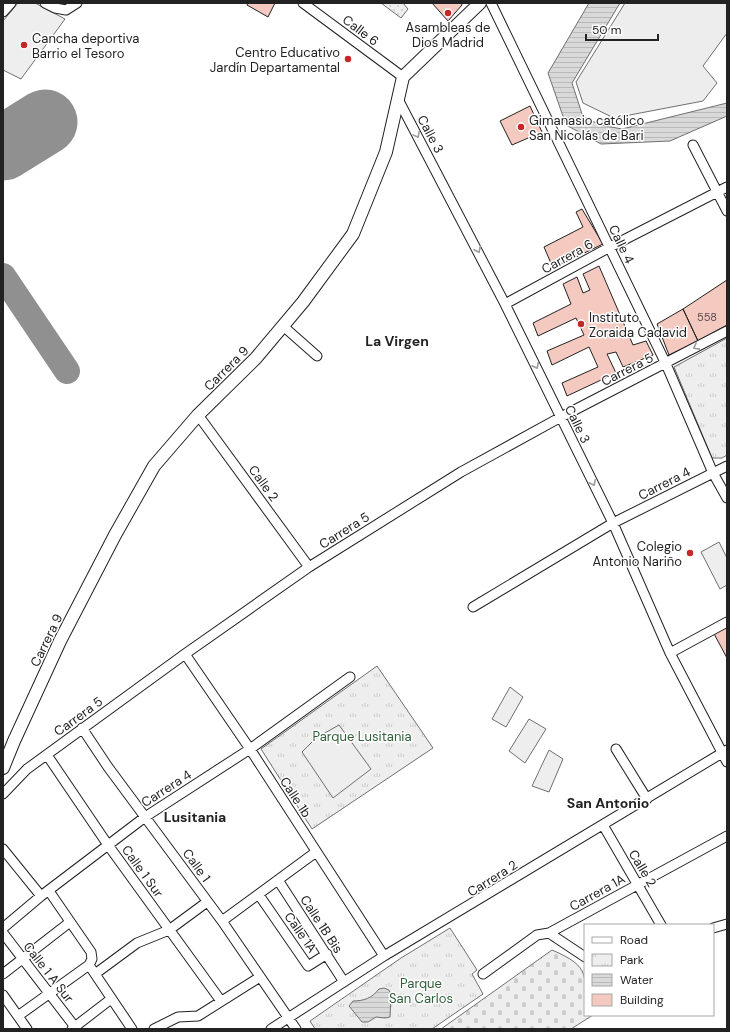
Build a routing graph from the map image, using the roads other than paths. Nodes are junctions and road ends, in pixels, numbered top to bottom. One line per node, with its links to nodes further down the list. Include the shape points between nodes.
1 (11, 3): 7 (street)
2 (45, 3): 3 (street, via 66,10)
3 (77, 3)
4 (303, 3): 8 (street, Calle 6)
5 (480, 3): 8 (street)
6 (491, 3): 14 (street, Calle 4)
7 (3, 12)
8 (403, 77): 9 (street, Carrera 9)
9 (399, 101): 15 (street, Calle 3, one-way to 15); 16 (street, Carrera 9, via 386,152 353,234)
10 (693, 145): 12 (street)
11 (727, 187): 12 (street, Carrera 6)
12 (717, 192): 13 (street); 14 (street, Carrera 6)
13 (727, 211)
14 (610, 248): 15 (street, Carrera 6); 19 (street, Calle 4)
15 (506, 304): 21 (street, Calle 3, one-way to 21)
16 (283, 326): 18 (street); 20 (street, Carrera 9, via 256,358)
17 (727, 331): 19 (street, Carrera 5, one-way to 19)
18 (317, 356)
19 (666, 364): 21 (street, Carrera 5); 23 (street, Calle 4)
20 (198, 415): 26 (street, Calle 2); 38 (street, Carrera 9, via 154,466 114,535 60,641)
21 (561, 417): 25 (street, Calle 3, one-way to 25); 26 (street, Carrera 5, via 461,472)
22 (727, 466): 23 (street, Carrera 4)
23 (713, 473): 24 (street, Calle 4); 25 (street, Carrera 4)
24 (727, 498)
25 (613, 523): 27 (street, Carrera 4); 29 (street, Calle 3)
26 (309, 567): 30 (street, Carrera 5)
27 (473, 607)
28 (727, 622): 29 (street)
29 (670, 653): 35 (street, Calle 3)
30 (185, 654): 32 (street, Carrera 5); 33 (street, Calle 1b)
31 (350, 677): 33 (street, Carrera 4)
32 (82, 728): 36 (street, Carrera 5); 41 (street, Calle 1)
33 (250, 749): 41 (street, Carrera 4); 46 (street, Calle 1b)
34 (616, 749): 40 (street)
35 (725, 752): 37 (street, Calle 3); 40 (street, Carrera 2)
36 (47, 755): 39 (street, Carrera 5, via 27,769); 44 (street, Calle 1 Sur)
37 (727, 762)
38 (3, 768)
39 (3, 794)
40 (647, 799): 42 (street, Carrera 2)
41 (145, 817): 44 (street, Carrera 4); 52 (street, Calle 1)
42 (602, 824): 48 (street, Calle 2); 63 (street, Carrera 2, via 464,910)
43 (727, 836): 48 (street, Carrera 1A)
44 (108, 845): 49 (street, Carrera 4); 59 (street, Calle 1 Sur)
45 (3, 849): 51 (street)
46 (316, 852): 47 (street); 63 (street, Calle 1b)
47 (278, 880): 50 (street); 62 (street, Calle 1B Bis)
48 (638, 884): 55 (street, Calle 2); 61 (street, Carrera 1A)
49 (49, 890): 51 (street, Carrera 4); 54 (street)
50 (259, 895): 53 (street); 62 (street, Calle 1A, via 308,966)
51 (41, 896): 57 (street, Carrera 4)
52 (207, 902): 53 (street, Calle 1); 59 (street)
53 (222, 921): 70 (street, Calle 1)
54 (70, 922): 65 (street); 66 (street, via 91,952)
55 (660, 924)
56 (727, 924): 58 (street)
57 (3, 928)
58 (714, 928)
59 (169, 930): 68 (street, via 137,943); 75 (street, Calle 1 Sur)
60 (3, 933): 65 (street, Calle 1 A Sur)
61 (549, 933): 64 (street); 69 (street, Carrera 1A, via 537,935)
62 (327, 954): 71 (street, Calle 1B Bis)
63 (384, 956): 71 (street, Carrera 2)
64 (584, 956)
65 (23, 959): 67 (street); 72 (street, Calle 1 A Sur)
66 (89, 966): 68 (street); 72 (street)
67 (3, 974)
68 (95, 974): 74 (street)
69 (483, 974)
70 (260, 977): 75 (street); 77 (street, Calle 1)
71 (344, 982): 77 (street, Carrera 2)
72 (50, 994): 76 (street); 78 (street, Calle 1 A Sur)
73 (3, 995): 76 (street)
74 (112, 999): 78 (street); 80 (street)
75 (221, 1001): 81 (street, via 198,1016 178,1017)
76 (18, 1016): 79 (street)
77 (288, 1019): 82 (street, Carrera 2); 83 (street, Calle 1)
78 (73, 1028)
79 (27, 1029)
80 (132, 1029)
81 (154, 1029)
82 (271, 1029)
83 (296, 1029)

